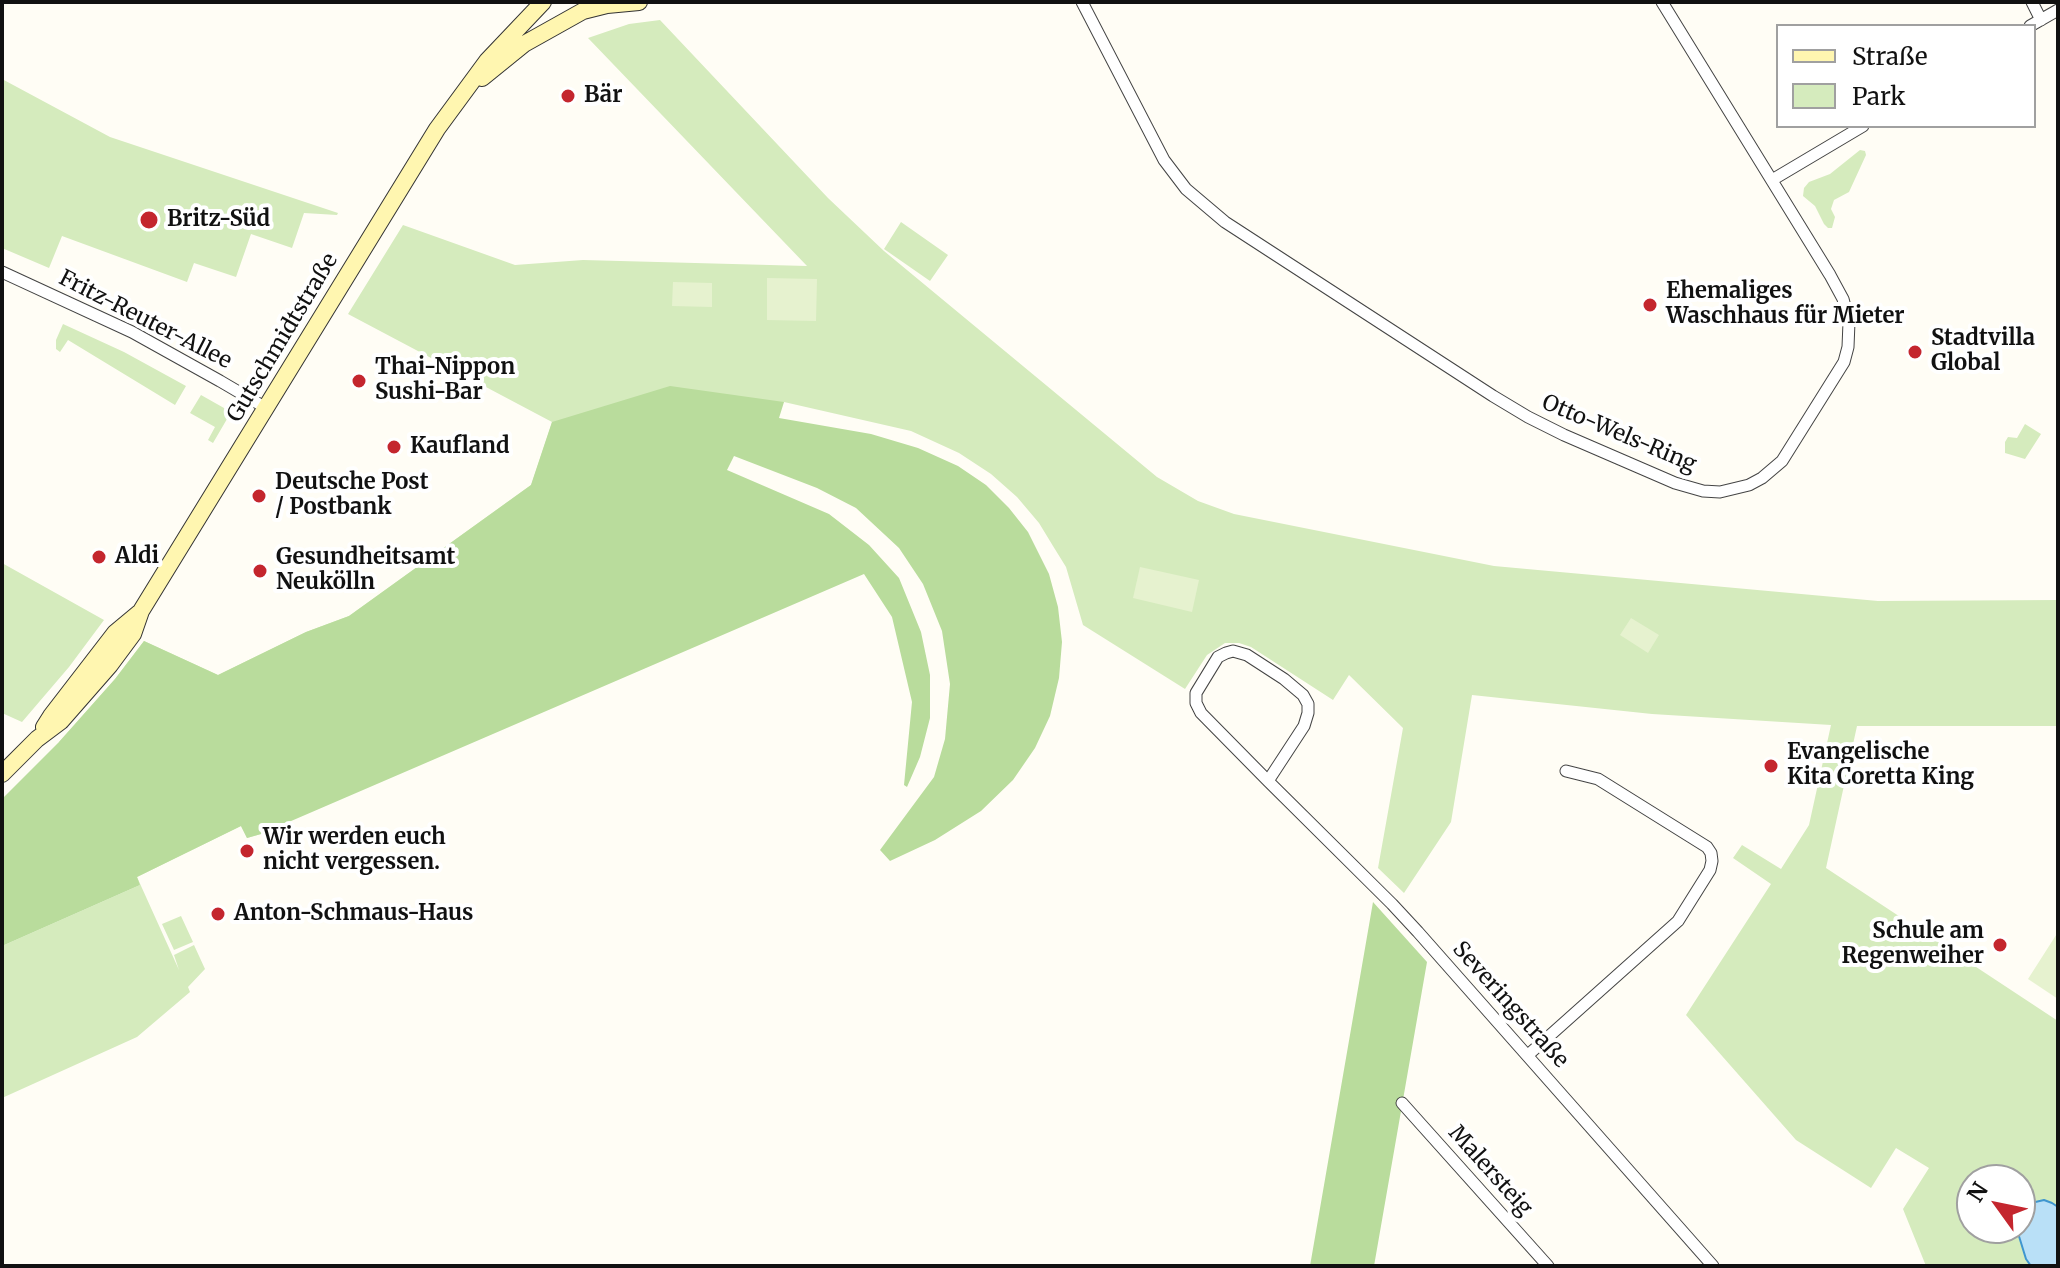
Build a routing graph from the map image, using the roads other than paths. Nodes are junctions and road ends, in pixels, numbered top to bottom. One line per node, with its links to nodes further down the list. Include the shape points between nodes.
1 (543, 2): 10 (street, Gutschmidtstraße)
2 (639, 2): 6 (street, Gutschmidtstraße)
3 (1082, 2): 12 (street, Otto-Wels-Ring, via 1164,160 1212,212 1516,410 1689,488 1734,489 1771,470 1795,444 1844,362 1849,322 1843,299)
4 (1662, 2): 12 (street, Otto-Wels-Ring)
5 (2032, 2): 9 (street)
6 (606, 3): 7 (street, Gutschmidtstraße)
7 (581, 6): 10 (street, Gutschmidtstraße)
8 (2058, 10): 9 (street)
9 (2035, 23)
10 (466, 91): 14 (street, Gutschmidtstraße, via 437,129)
11 (1860, 128): 12 (street)
12 (1772, 180)
13 (2, 272): 14 (street, Fritz-Reuter-Allee, via 132,332)
14 (266, 408): 16 (street, Gutschmidtstraße, via 141,611 133,634 61,721)
15 (1566, 771): 18 (street, via 1603,782 1707,847 1712,861 1678,921)
16 (2, 774)
17 (1268, 781): 17 (street, Severingstraße, via 1196,703 1198,689 1226,653 1247,655 1284,679 1308,704 1304,726); 18 (street, Severingstraße, via 1392,904)
18 (1528, 1055): 21 (street, Severingstraße)
19 (1402, 1103): 20 (street, Malersteig)
20 (1548, 1266)
21 (1713, 1266)

